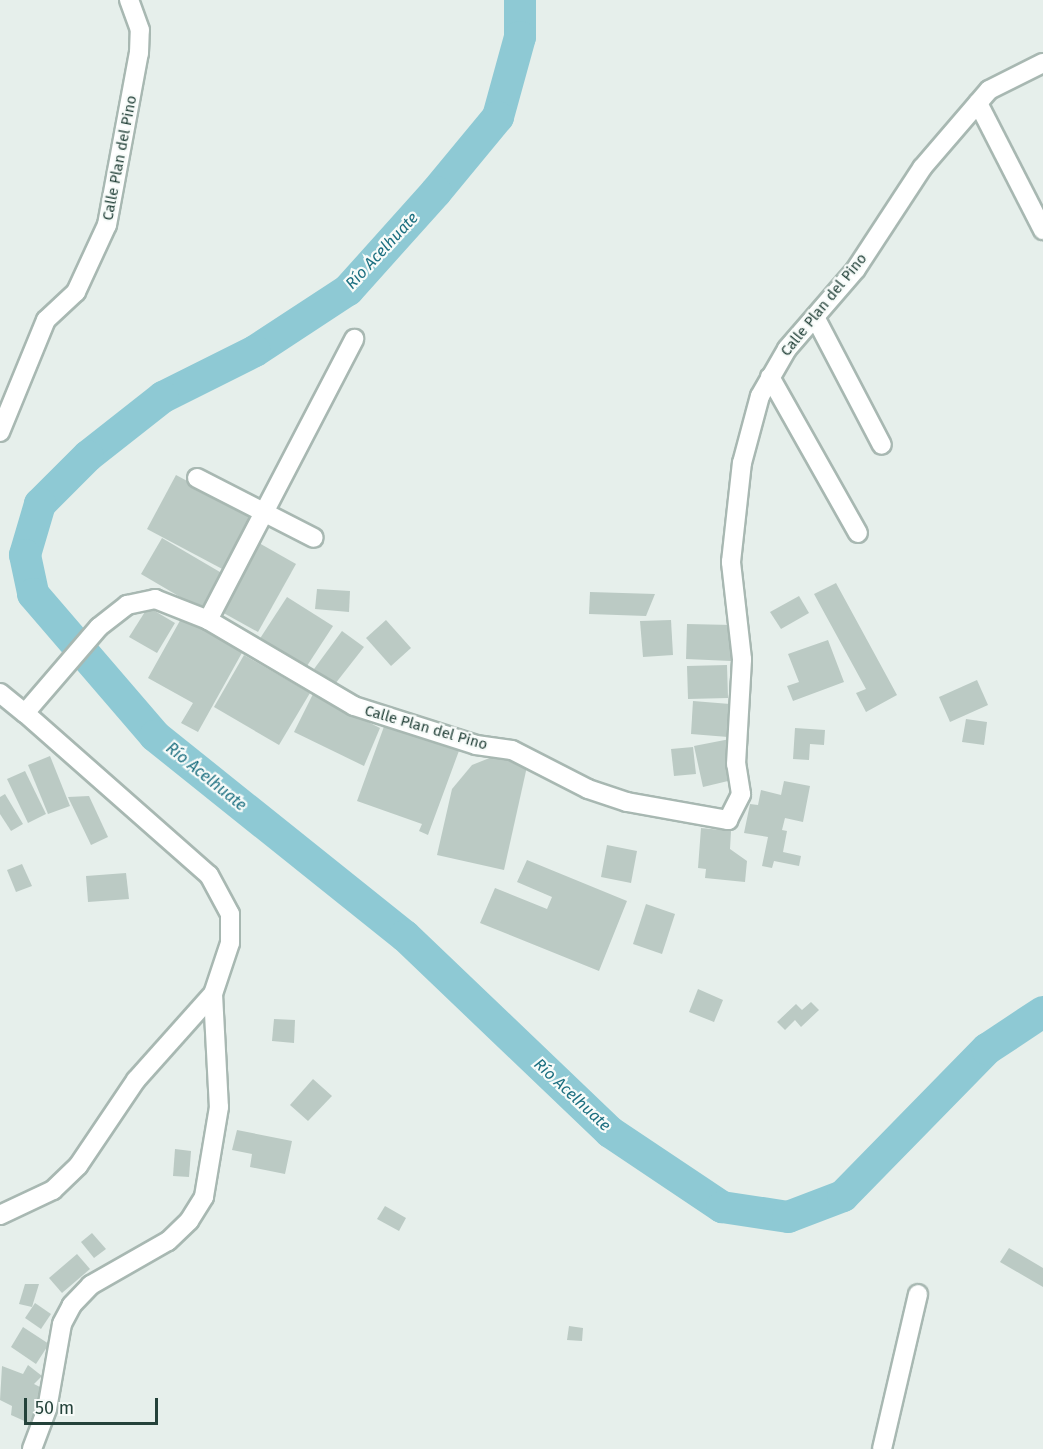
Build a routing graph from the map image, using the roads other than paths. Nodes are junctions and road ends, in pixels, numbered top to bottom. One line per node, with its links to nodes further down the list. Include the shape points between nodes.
1 (129, 0): 8 (street, Calle Plan del Pino, via 141,30 139,53 107,225 75,292 46,320)
2 (1043, 63): 3 (street, Calle Plan del Pino, via 1000,81)
3 (978, 103): 4 (street); 5 (street, Calle Plan del Pino, via 922,168 856,268)
4 (1043, 230)
5 (815, 317): 7 (street, Calle Plan del Pino); 9 (street)
6 (354, 339): 11 (street)
7 (770, 377): 12 (street); 14 (street, Calle Plan del Pino, via 742,463 731,562 742,659 736,764 741,794 728,820 627,802 588,789 512,750 476,746 354,706)
8 (0, 432)
9 (882, 445)
10 (196, 477): 11 (street)
11 (264, 513): 13 (street); 14 (street)
12 (858, 533)
13 (314, 538)
14 (208, 620): 16 (street, Calle Plan del Pino, via 155,599 142,600 99,627)
15 (0, 693): 16 (street)
16 (25, 713): 17 (street, via 209,875 222,893 230,914 230,943)
17 (213, 994): 18 (street, via 136,1080 78,1166 53,1190); 20 (street, via 219,1107 204,1197 189,1221 168,1241 91,1285 72,1305 62,1324 47,1409)
18 (0, 1215)
19 (918, 1294): 21 (street)
20 (32, 1449)
21 (882, 1449)

